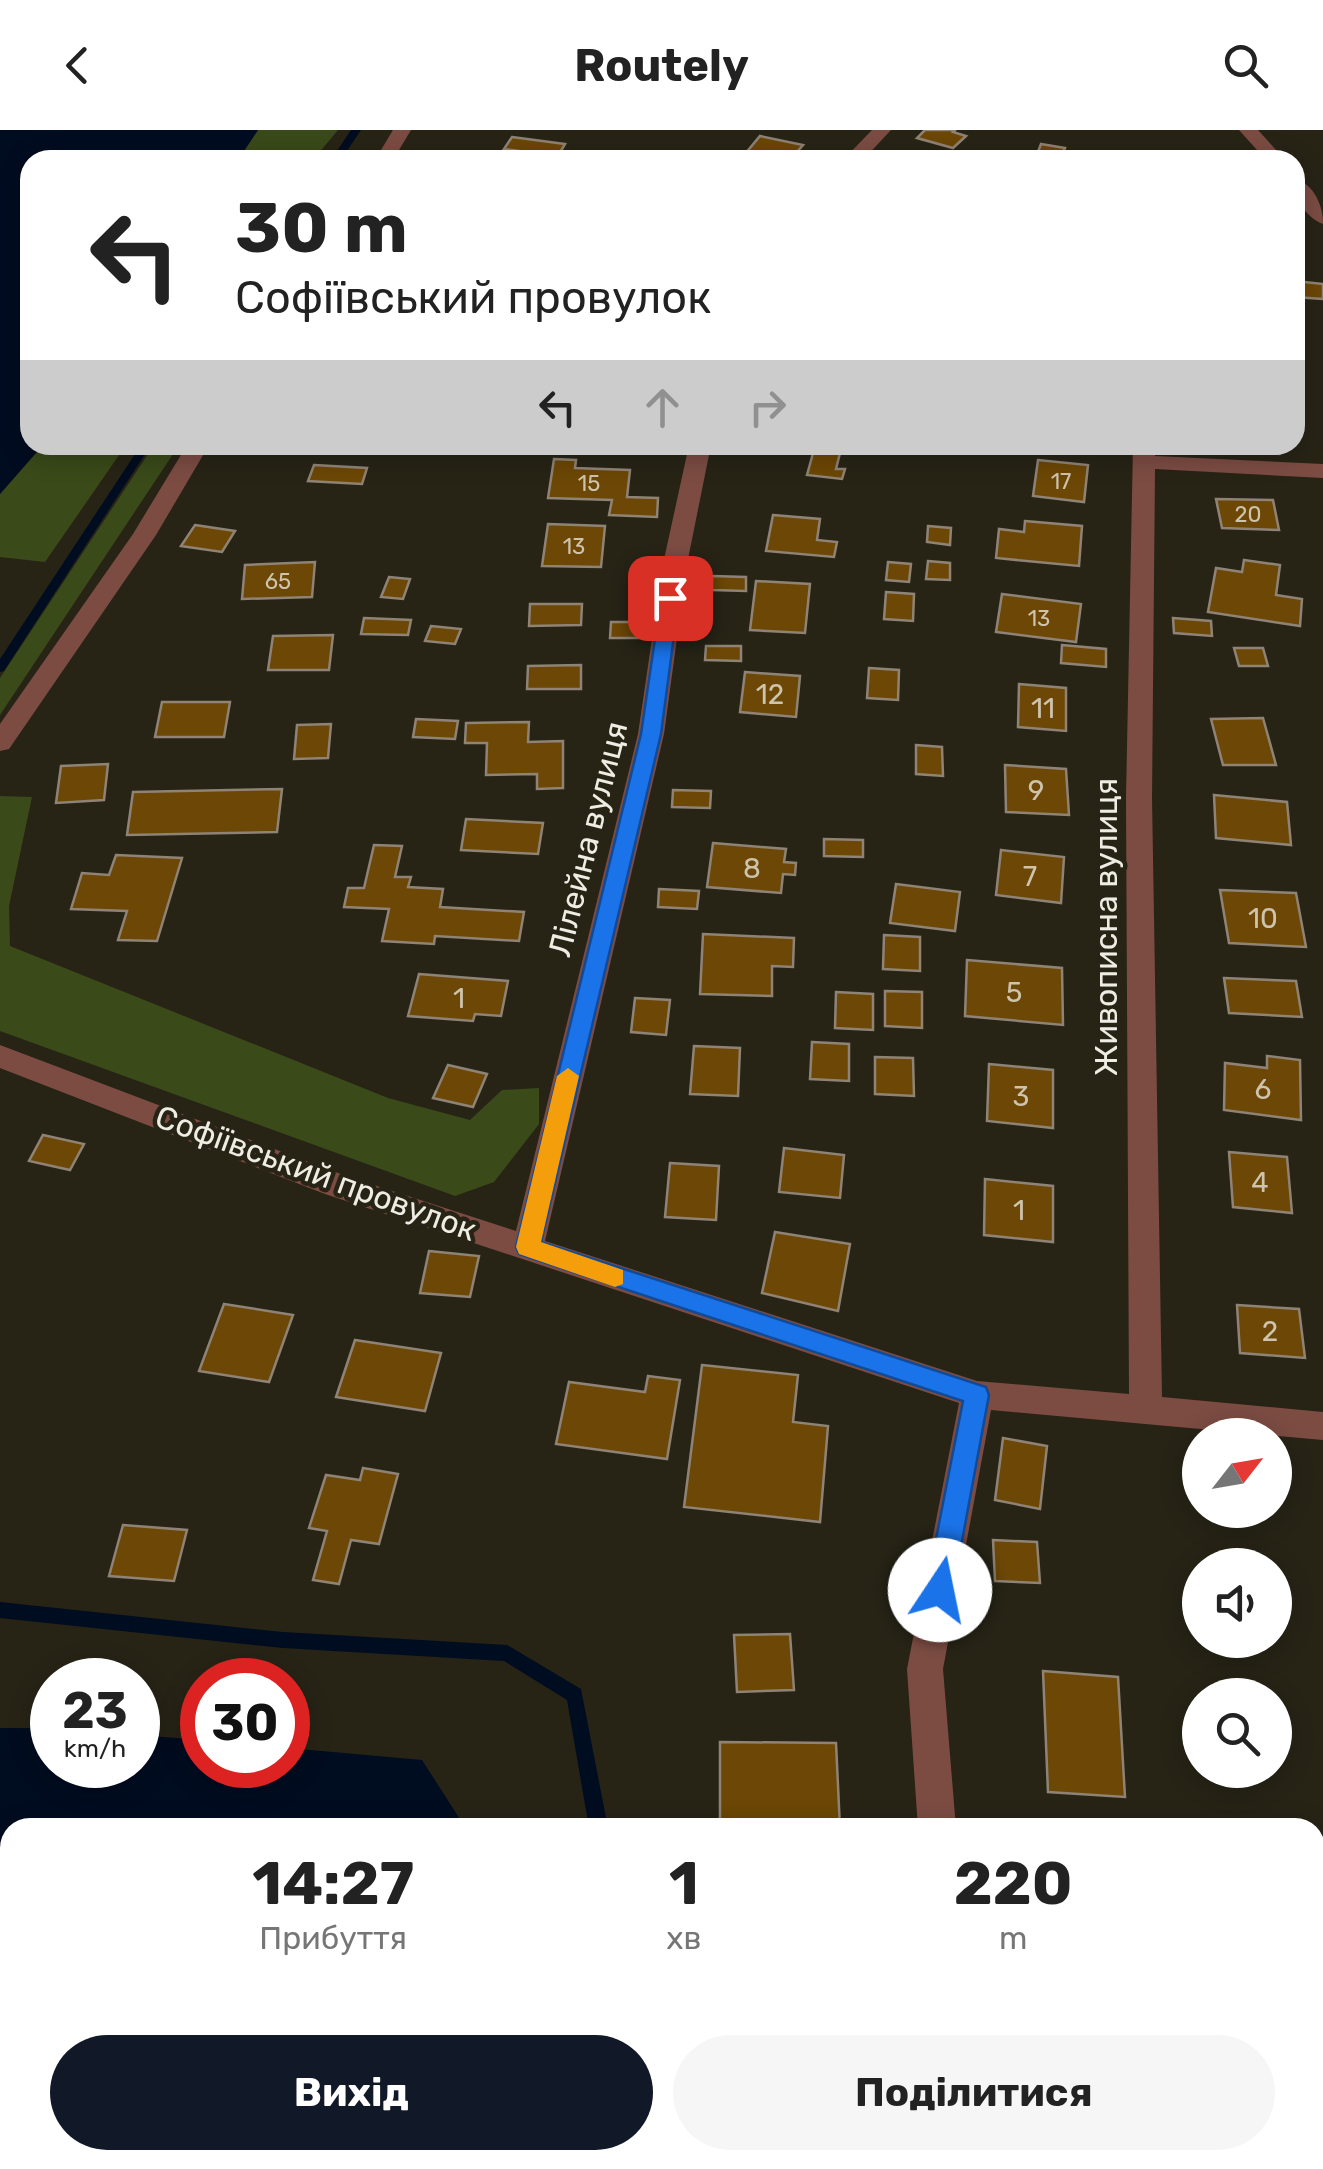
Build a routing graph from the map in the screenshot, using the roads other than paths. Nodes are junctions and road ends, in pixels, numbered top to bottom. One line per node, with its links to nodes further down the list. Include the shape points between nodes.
1 (882, 130): 3 (street)
2 (1248, 130): 4 (street)
3 (862, 150)
4 (1267, 150)
5 (1305, 196): 6 (street)
6 (1323, 218)
7 (192, 455): 12 (street)
8 (698, 455): 14 (street, Лілейна вулиця, via 651,734)
9 (1143, 455): 16 (street, Живописна вулиця)
10 (1153, 455): 11 (street)
11 (1323, 472)
12 (0, 743)
13 (0, 1056): 14 (street, Софіївський провулок, via 336,1185)
14 (528, 1247): 15 (street, Софіївський провулок)
15 (977, 1395): 16 (street, Софіївський провулок); 18 (street, via 925,1669)
16 (1146, 1409): 17 (street, Софіївський провулок)
17 (1323, 1426)
18 (935, 1818)

